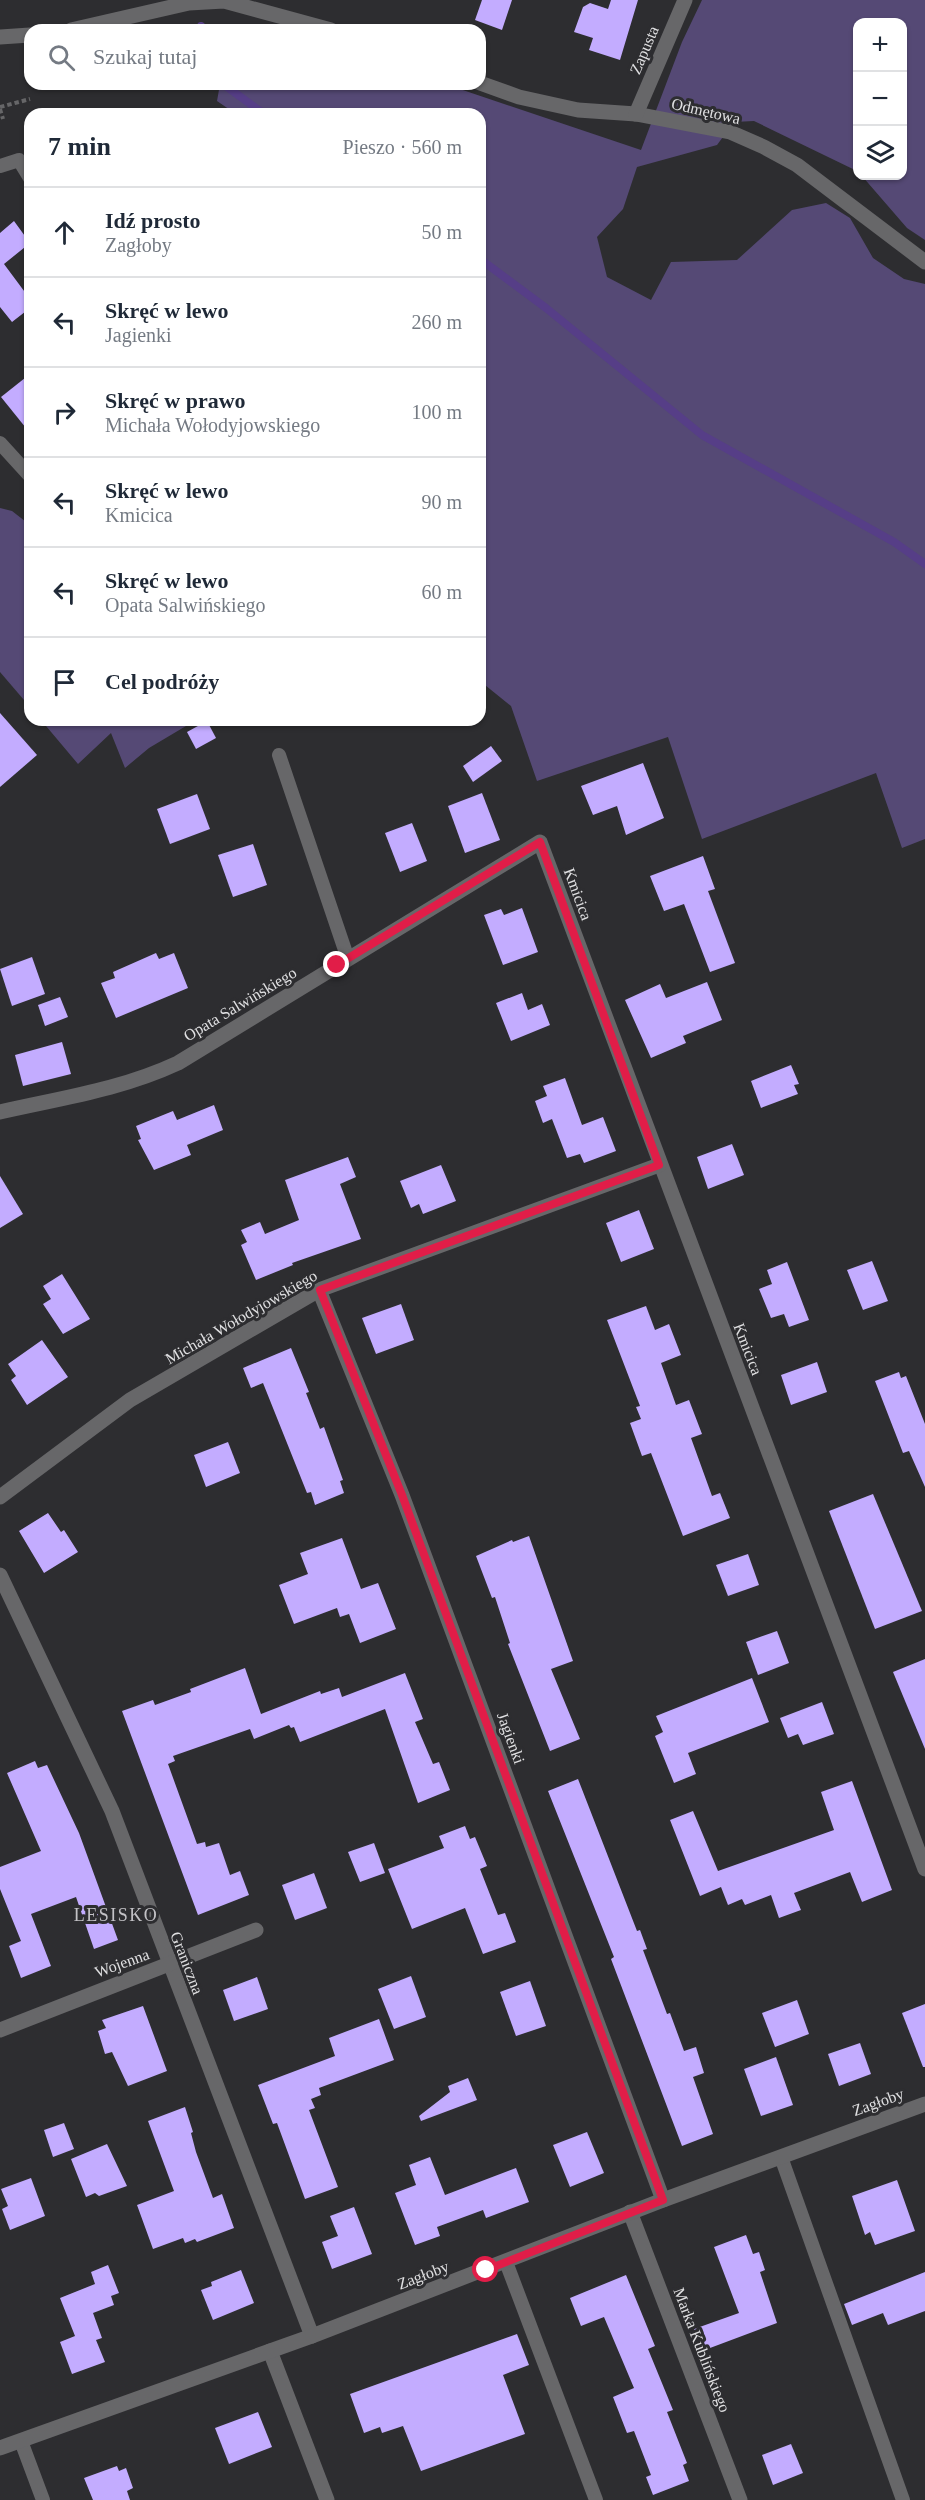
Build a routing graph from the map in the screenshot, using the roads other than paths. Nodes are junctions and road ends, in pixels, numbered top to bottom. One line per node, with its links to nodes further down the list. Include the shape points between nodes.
1 (685, 0): 7 (street, Zapusta)
2 (97, 24): 3 (street, via 189,3 224,1)
3 (309, 24)
4 (24, 36): 5 (street)
5 (0, 37)
6 (486, 85): 7 (street, Odmętowa, via 578,110)
7 (636, 114): 10 (street, Odmętowa, via 730,132 764,147 797,165)
8 (0, 166): 9 (lane, via 19,160)
9 (24, 168)
10 (925, 262)
11 (0, 443): 12 (lane)
12 (24, 469)
13 (279, 755): 15 (lane)
14 (540, 842): 15 (street, Opata Salwińskiego); 17 (street, Kmicica)
15 (348, 959): 16 (street, Opata Salwińskiego, via 178,1063 145,1079)
16 (0, 1112)
17 (659, 1165): 18 (street, Michała Wołodyjowskiego); 21 (street, Kmicica)
18 (320, 1290): 19 (street, Michała Wołodyjowskiego, via 130,1400); 27 (street, Jagienki, via 406,1506)
19 (0, 1497)
20 (0, 1575): 23 (street, Graniczna, via 112,1811)
21 (925, 1869)
22 (256, 1930): 23 (street, Wojenna)
23 (168, 1966): 24 (street, Wojenna); 30 (street, Graniczna)
24 (0, 2030)
25 (925, 2104): 26 (street, Zagłoby)
26 (781, 2157): 27 (street, Zagłoby); 38 (lane)
27 (663, 2200): 28 (street, Zagłoby)
28 (630, 2212): 29 (street, Zagłoby); 37 (street, Marka Kublińskiego)
29 (506, 2262): 30 (street, Zagłoby); 36 (lane)
30 (312, 2336): 31 (street, Zagłoby)
31 (270, 2351): 32 (street, Zagłoby); 35 (street)
32 (21, 2441): 33 (street, Zagłoby); 34 (lane)
33 (0, 2448)
34 (43, 2500)
35 (327, 2500)
36 (596, 2500)
37 (740, 2500)
38 (903, 2500)

